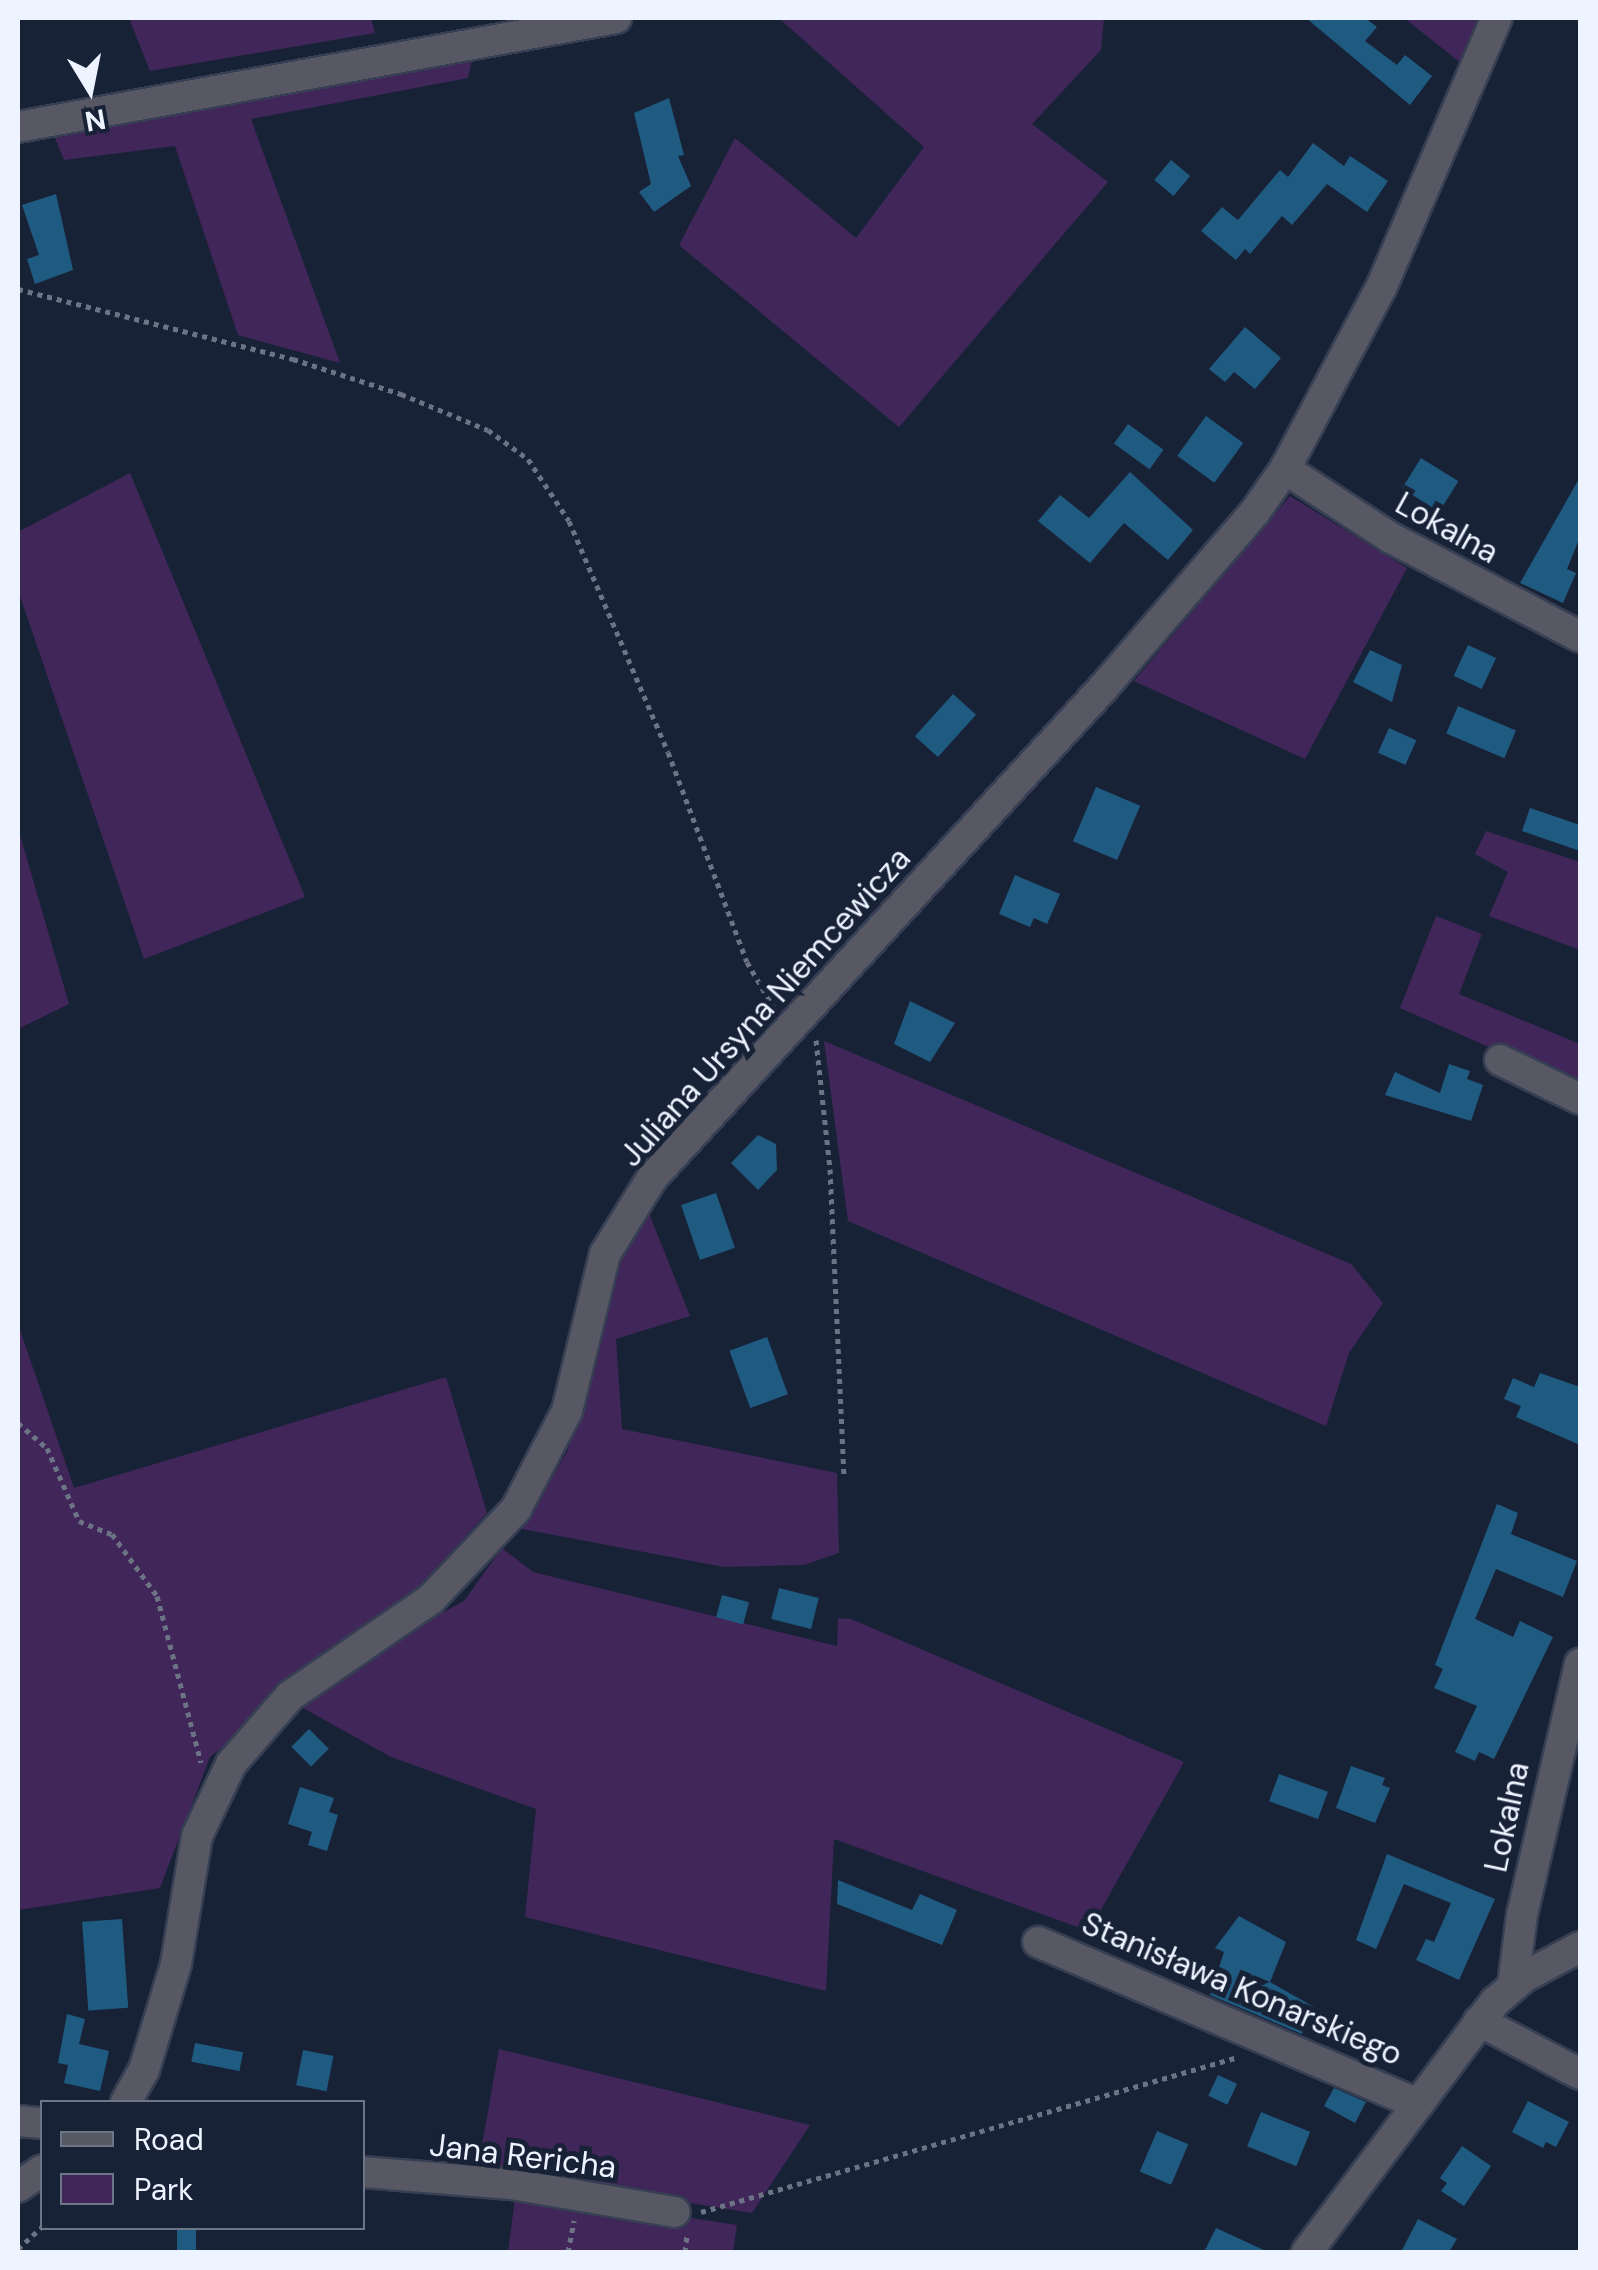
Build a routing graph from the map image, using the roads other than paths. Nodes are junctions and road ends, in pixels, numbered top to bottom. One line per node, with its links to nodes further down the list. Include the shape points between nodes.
1 (616, 18): 3 (street)
2 (1497, 18): 4 (street, Juliana Ursyna Niemcewicza, via 1382,288)
3 (18, 128)
4 (1286, 469): 5 (street, Lokalna, via 1391,538); 14 (street, Juliana Ursyna Niemcewicza, via 1193,588 802,1034 652,1178 620,1224 595,1286 567,1412 516,1509 431,1599 290,1696 252,1734 212,1798 188,1868 176,1964 144,2070)
5 (1580, 637)
6 (1500, 1060): 7 (street)
7 (1580, 1099)
8 (1580, 1664): 11 (street, Lokalna, via 1526,1896)
9 (1038, 1942): 15 (street, Stanisława Konarskiego)
10 (1580, 1947): 11 (street, Stanisława Konarskiego)
11 (1513, 1985): 12 (street, Stanisława Konarskiego)
12 (1479, 2021): 13 (street); 15 (street, Stanisława Konarskiego)
13 (1580, 2074)
14 (127, 2100)
15 (1418, 2104): 20 (street, Stanisława Konarskiego)
16 (40, 2171): 18 (street)
17 (374, 2173): 19 (street, Jana Rericha, via 510,2184)
18 (18, 2187)
19 (675, 2212)
20 (1307, 2252)

